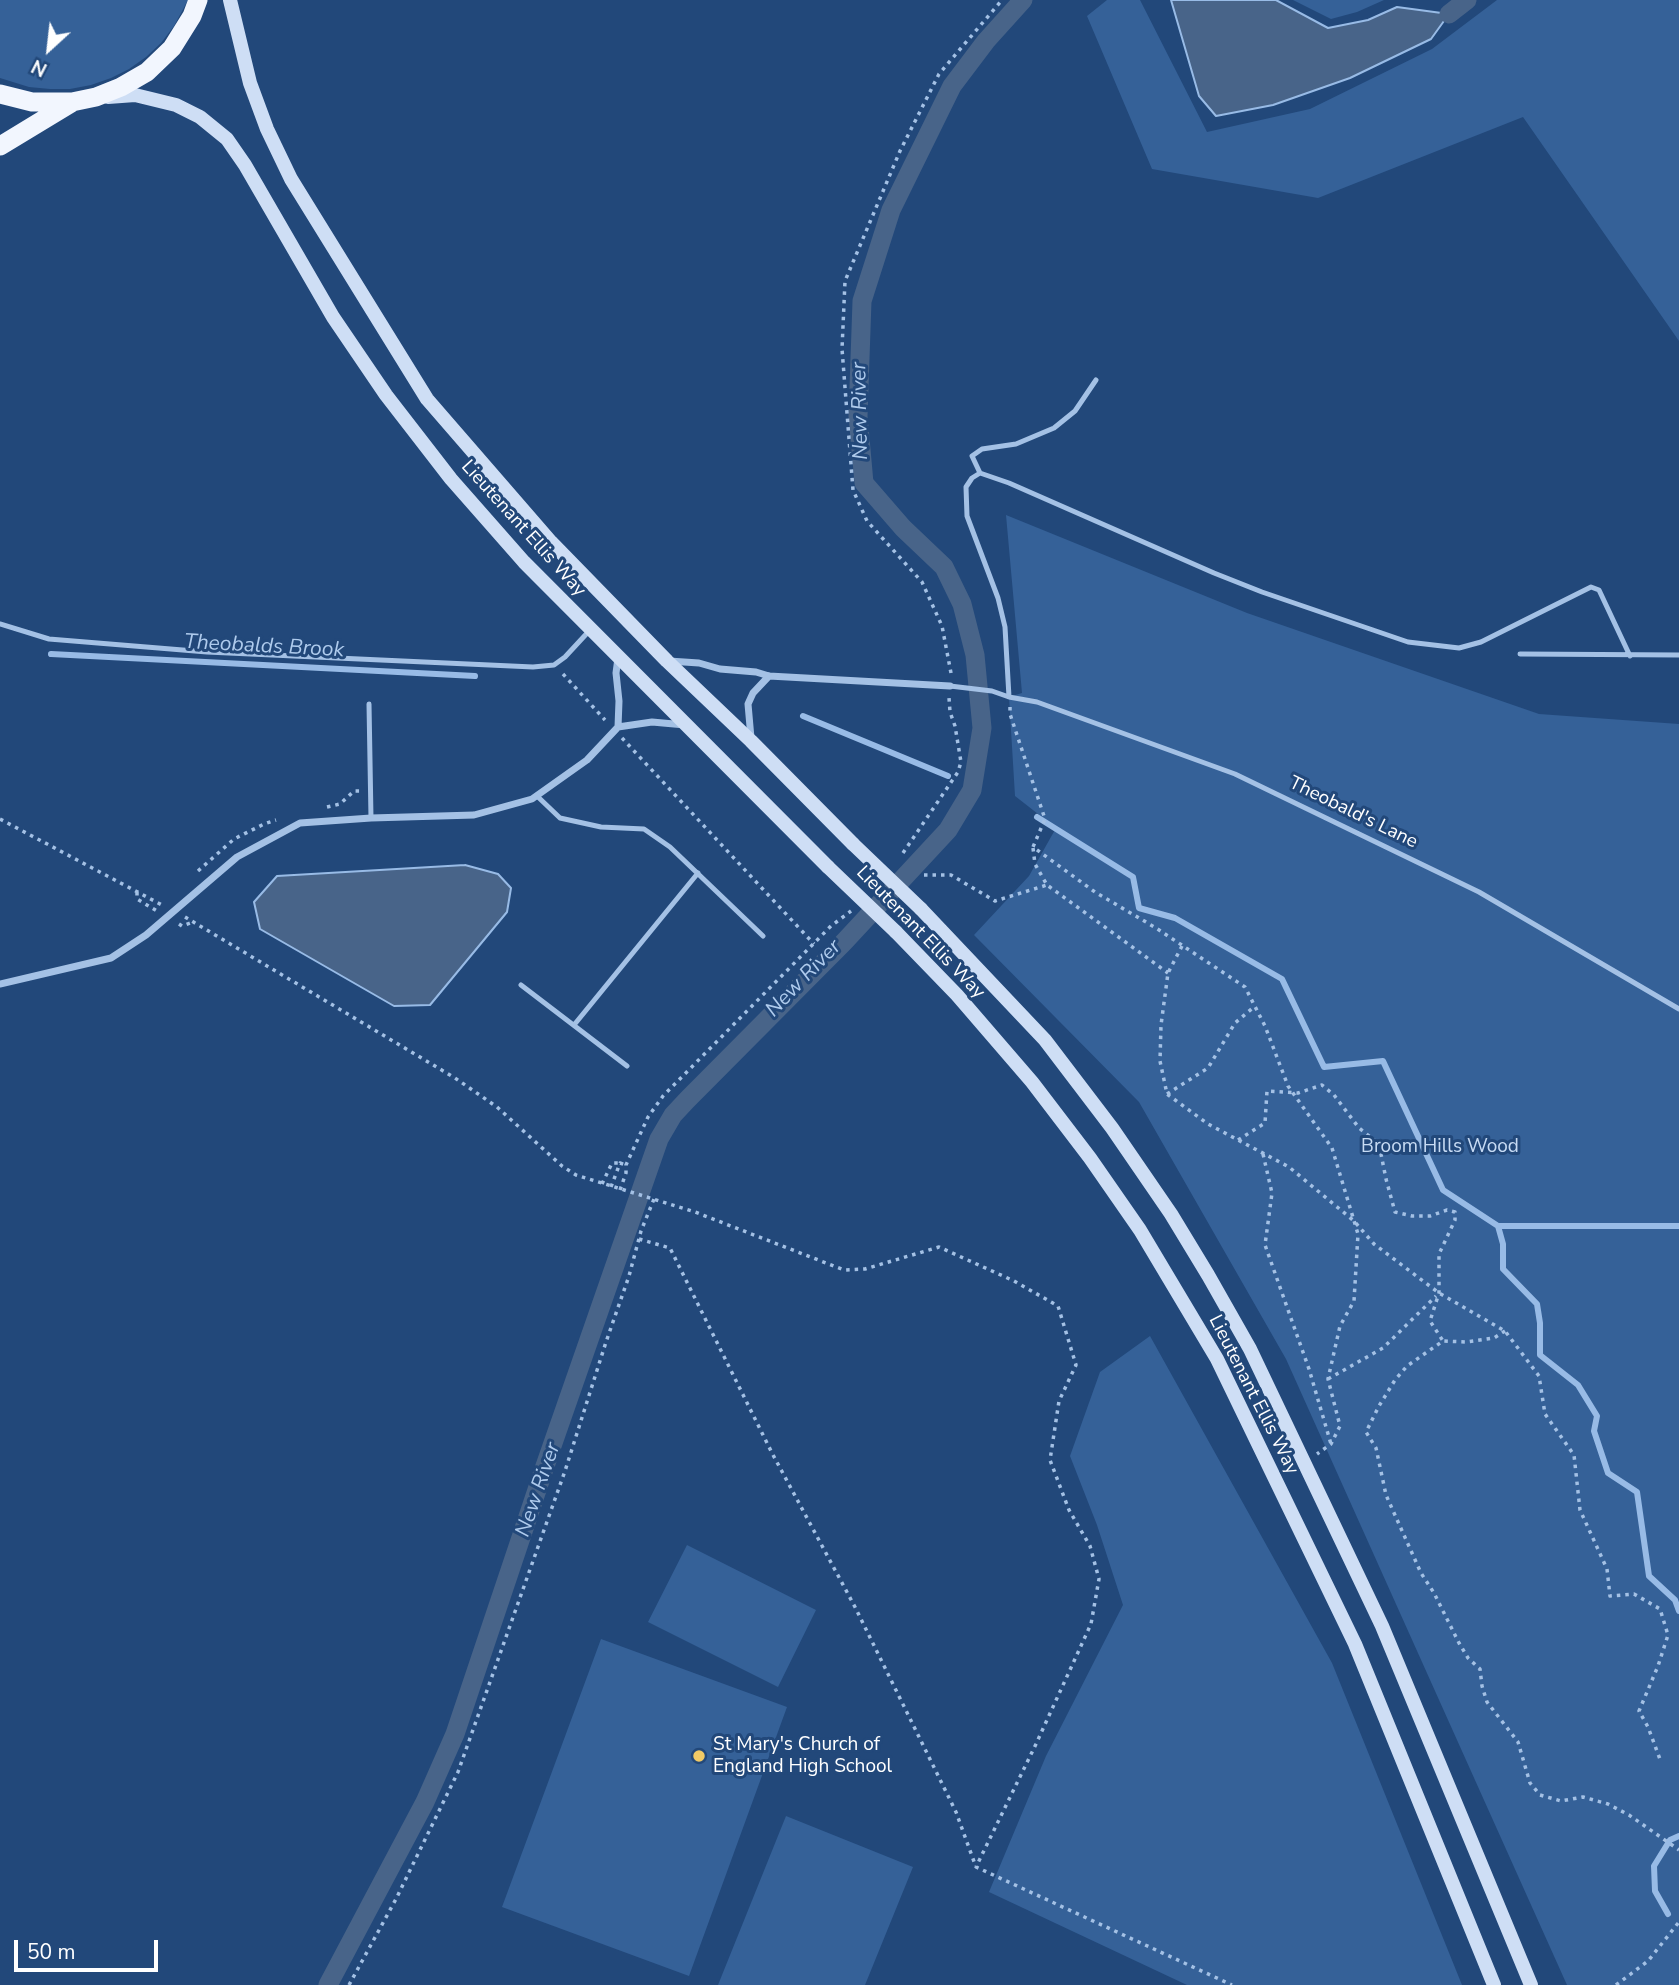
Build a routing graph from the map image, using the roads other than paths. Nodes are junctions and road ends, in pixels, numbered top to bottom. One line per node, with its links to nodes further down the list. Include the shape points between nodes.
1 (198, 0): 4 (highway, via 172,48 147,72)
2 (230, 0): 15 (main road, Lieutenant Ellis Way, via 250,83 291,179 427,399 551,542)
3 (0, 94): 5 (highway, via 32,102)
4 (96, 97): 5 (highway); 10 (main road, Lieutenant Ellis Way, via 135,95 176,105 227,139 332,317 386,395 450,479)
5 (72, 102): 6 (highway)
6 (0, 146)
7 (1096, 380): 8 (lane, via 1075,411 1054,428 972,456)
8 (980, 473): 13 (lane, via 1214,573 1408,642 1459,648 1481,642 1591,587 1600,590); 18 (lane, via 966,487 967,516 1005,627)
9 (0, 624): 10 (lane, via 49,639 207,652 533,667 554,665)
10 (590, 629): 14 (main road, Lieutenant Ellis Way)
11 (1520, 654): 13 (lane)
12 (1679, 655): 13 (lane)
13 (1630, 656)
14 (618, 657): 20 (main road, Lieutenant Ellis Way); 21 (street)
15 (667, 661): 16 (street); 22 (main road, Lieutenant Ellis Way)
16 (769, 676): 17 (street); 22 (street, via 748,704)
17 (950, 686): 18 (lane, Theobald's Lane)
18 (1009, 697): 29 (lane, Theobald's Lane, via 1037,702 1235,774 1479,892)
19 (369, 704): 24 (lane)
20 (685, 725): 21 (street, via 652,722); 32 (main road, Lieutenant Ellis Way, bridge, via 957,995 1032,1082 1140,1230 1217,1360 1355,1644)
21 (616, 729): 23 (street, via 587,760)
22 (751, 741): 33 (main road, Lieutenant Ellis Way, bridge, via 1045,1040 1171,1214 1250,1349 1382,1626)
23 (537, 796): 24 (street, via 474,815); 25 (lane, via 560,818 601,827 644,829)
24 (372, 818): 27 (street, via 300,823 237,857 146,935 111,958)
25 (698, 873): 26 (lane); 30 (lane)
26 (763, 936)
27 (0, 984)
28 (521, 985): 30 (lane)
29 (1679, 1009)
30 (573, 1026): 31 (lane)
31 (628, 1066)
32 (1494, 1985)
33 (1531, 1985)

